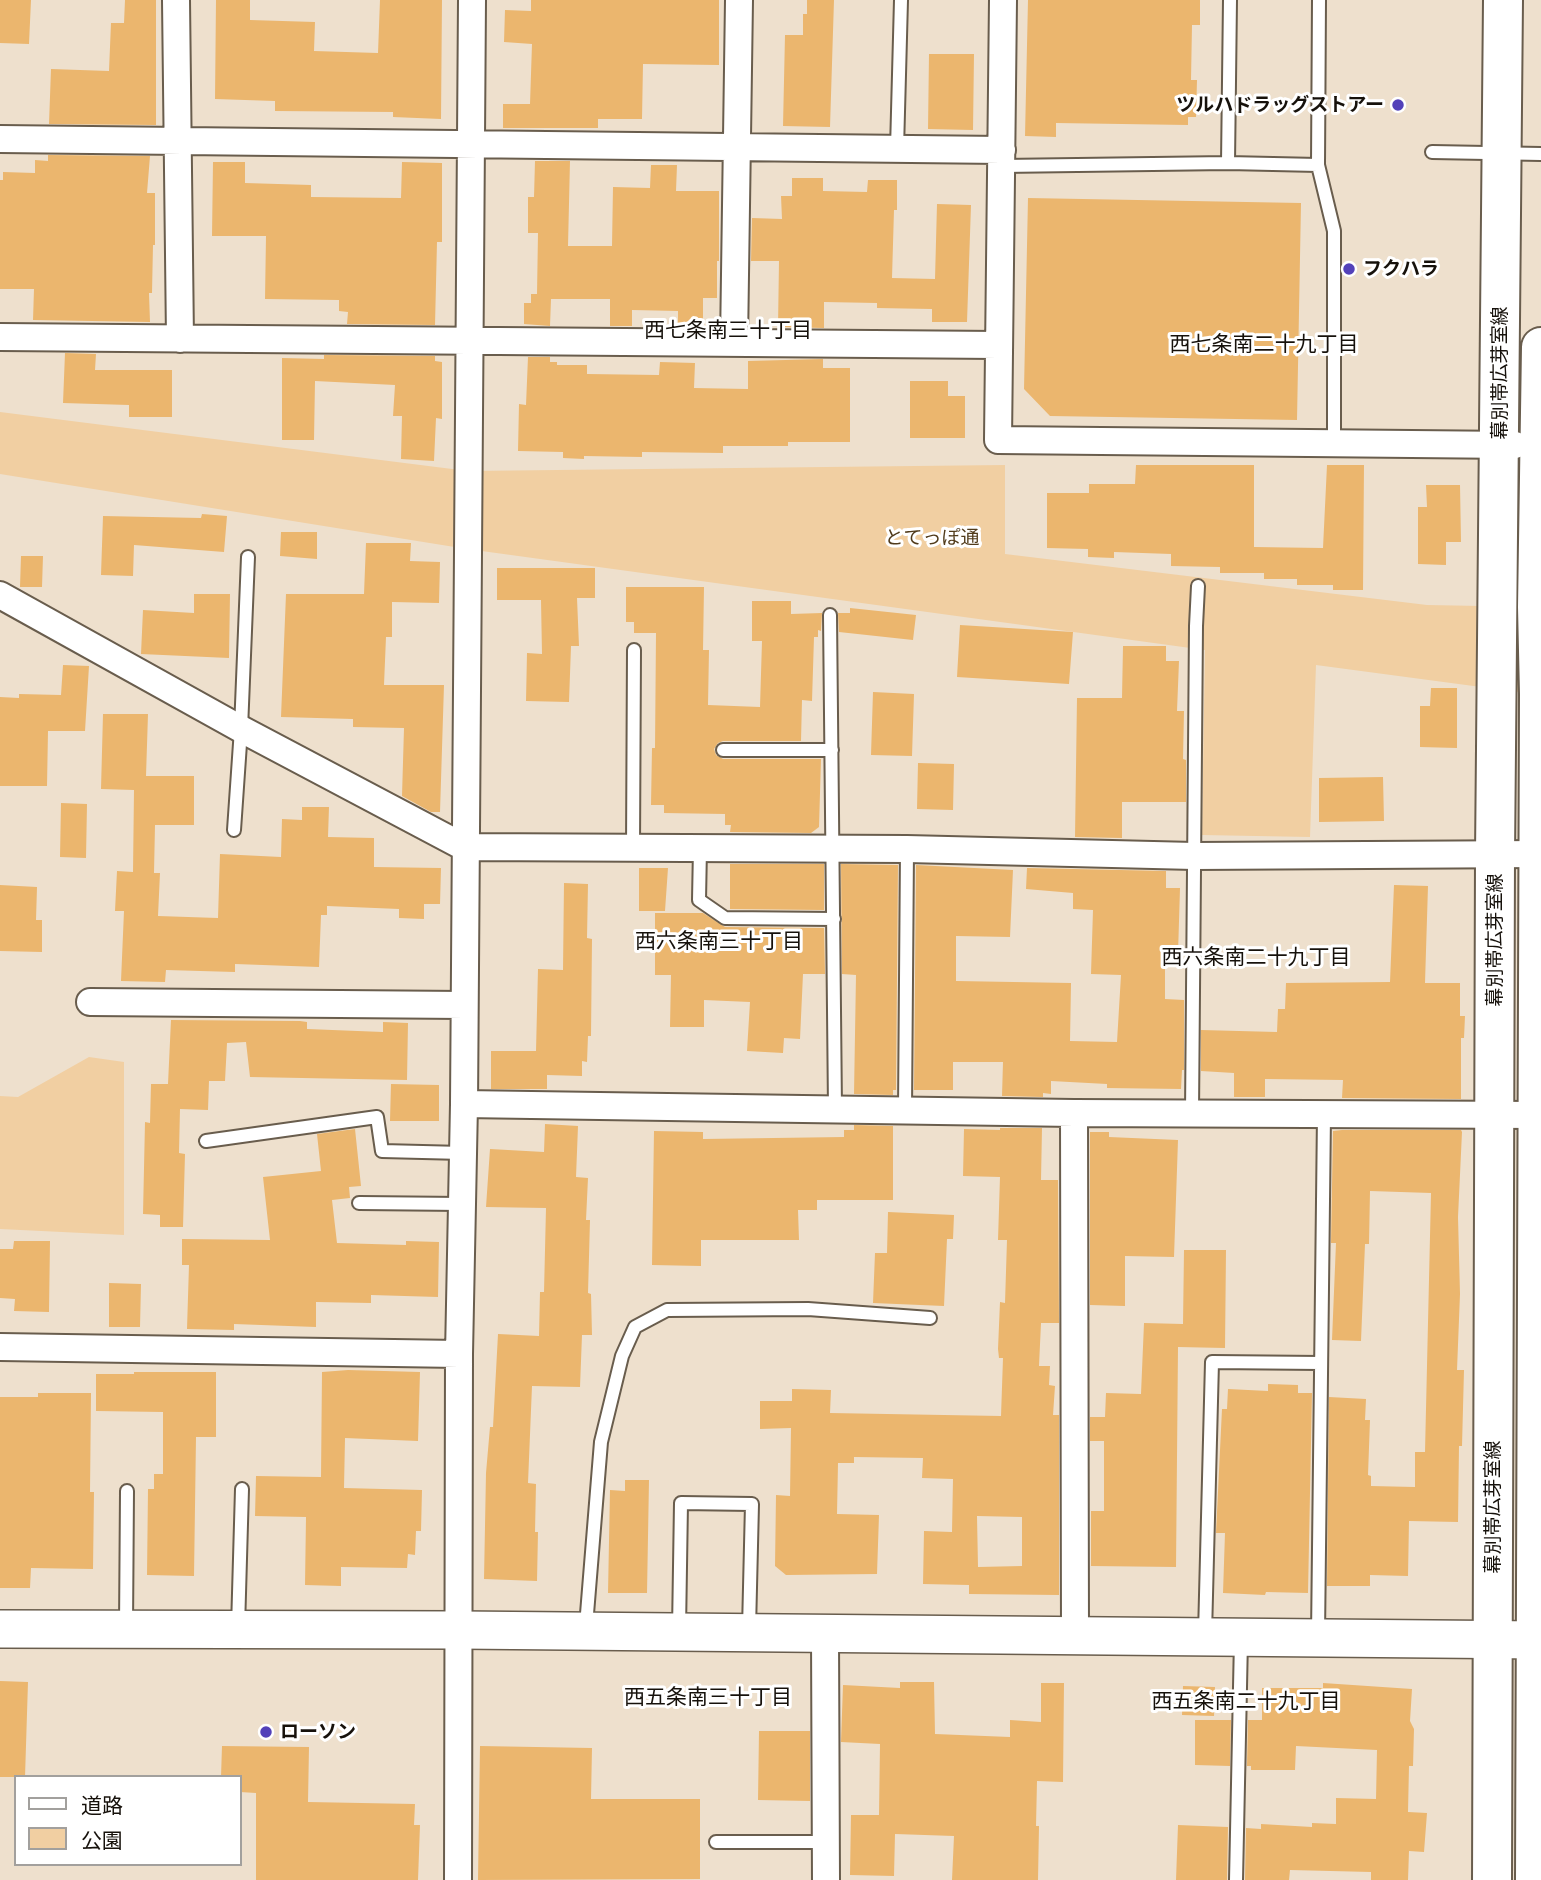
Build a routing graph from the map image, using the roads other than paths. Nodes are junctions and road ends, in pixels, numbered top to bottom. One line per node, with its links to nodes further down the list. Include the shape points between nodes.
1 (176, 0): 10 (street)
2 (472, 0): 11 (street)
3 (739, 0): 12 (street)
4 (901, 0): 13 (lane)
5 (1003, 0): 17 (street)
6 (1230, 0): 18 (lane)
7 (1320, 0): 19 (lane)
8 (1503, 0): 15 (main road, 幕別帯広芽室線)
9 (0, 139): 10 (street)
10 (178, 143): 11 (street); 21 (street)
11 (470, 144): 12 (street); 22 (street)
12 (738, 147): 13 (street); 23 (street)
13 (897, 149): 17 (street)
14 (1432, 152): 15 (lane)
15 (1501, 153): 16 (lane); 27 (main road, 幕別帯広芽室線)
16 (1541, 153)
17 (1002, 158): 18 (lane); 24 (street)
18 (1228, 163): 19 (lane)
19 (1318, 165): 26 (lane, via 1334,231)
20 (0, 337): 21 (street)
21 (180, 339): 22 (street)
22 (469, 341): 23 (street); 39 (street)
23 (734, 343): 24 (street)
24 (998, 345): 26 (street, via 998,440)
25 (1541, 348): 28 (main road, 幕別帯広芽室線)
26 (1334, 443): 27 (street)
27 (1499, 445): 28 (street); 45 (main road, 幕別帯広芽室線)
28 (1540, 445): 30 (main road, 幕別帯広芽室線)
29 (248, 557): 35 (lane)
30 (1539, 559): 44 (main road, 幕別帯広芽室線)
31 (1198, 586): 46 (lane)
32 (0, 595): 35 (street)
33 (830, 615): 37 (lane)
34 (634, 650): 40 (lane)
35 (241, 729): 38 (lane); 39 (street)
36 (723, 750): 37 (lane)
37 (832, 750): 42 (lane)
38 (234, 831)
39 (464, 847): 40 (street); 49 (street)
40 (633, 848): 41 (street)
41 (700, 848): 42 (street); 47 (lane, via 699,900 725,918)
42 (833, 849): 43 (street); 47 (lane)
43 (907, 849): 46 (street); 52 (lane)
44 (1540, 854): 45 (street); 57 (main road, 幕別帯広芽室線)
45 (1495, 855): 46 (street); 56 (main road, 幕別帯広芽室線)
46 (1194, 856): 54 (lane)
47 (834, 919): 51 (lane)
48 (90, 1002): 49 (street)
49 (464, 1005): 50 (street)
50 (464, 1104): 51 (street); 59 (street)
51 (835, 1109): 52 (street)
52 (905, 1110): 53 (street)
53 (1074, 1113): 54 (street); 76 (street)
54 (1192, 1113): 55 (street)
55 (1324, 1114): 56 (street); 65 (lane)
56 (1494, 1115): 57 (street); 80 (main road, 幕別帯広芽室線)
57 (1539, 1115): 81 (main road, 幕別帯広芽室線)
58 (206, 1142): 59 (lane, via 377,1117 382,1151)
59 (463, 1153): 61 (street)
60 (359, 1203): 61 (lane)
61 (462, 1204): 64 (street)
62 (930, 1318): 72 (lane, via 808,1309 667,1310 635,1327 622,1356 601,1443)
63 (0, 1347): 64 (street)
64 (460, 1354): 71 (street)
65 (1321, 1363): 77 (lane, via 1212,1362); 79 (lane)
66 (242, 1489): 70 (lane)
67 (127, 1490): 69 (lane)
68 (0, 1629): 69 (street)
69 (125, 1630): 70 (street)
70 (238, 1630): 71 (street)
71 (459, 1630): 72 (street); 84 (street)
72 (586, 1632): 73 (street)
73 (679, 1633): 74 (street); 74 (lane, via 681,1503 752,1504)
74 (749, 1634): 75 (street)
75 (825, 1635): 76 (street); 83 (street)
76 (1075, 1637): 77 (street)
77 (1205, 1638): 78 (street)
78 (1241, 1638): 79 (street); 86 (lane)
79 (1318, 1639): 80 (street)
80 (1492, 1640): 81 (street); 87 (main road, 幕別帯広芽室線)
81 (1538, 1640): 88 (main road, 幕別帯広芽室線)
82 (716, 1842): 83 (lane)
83 (826, 1842): 85 (street)
84 (458, 1880)
85 (825, 1880)
86 (1236, 1880)
87 (1492, 1880)
88 (1535, 1880)

